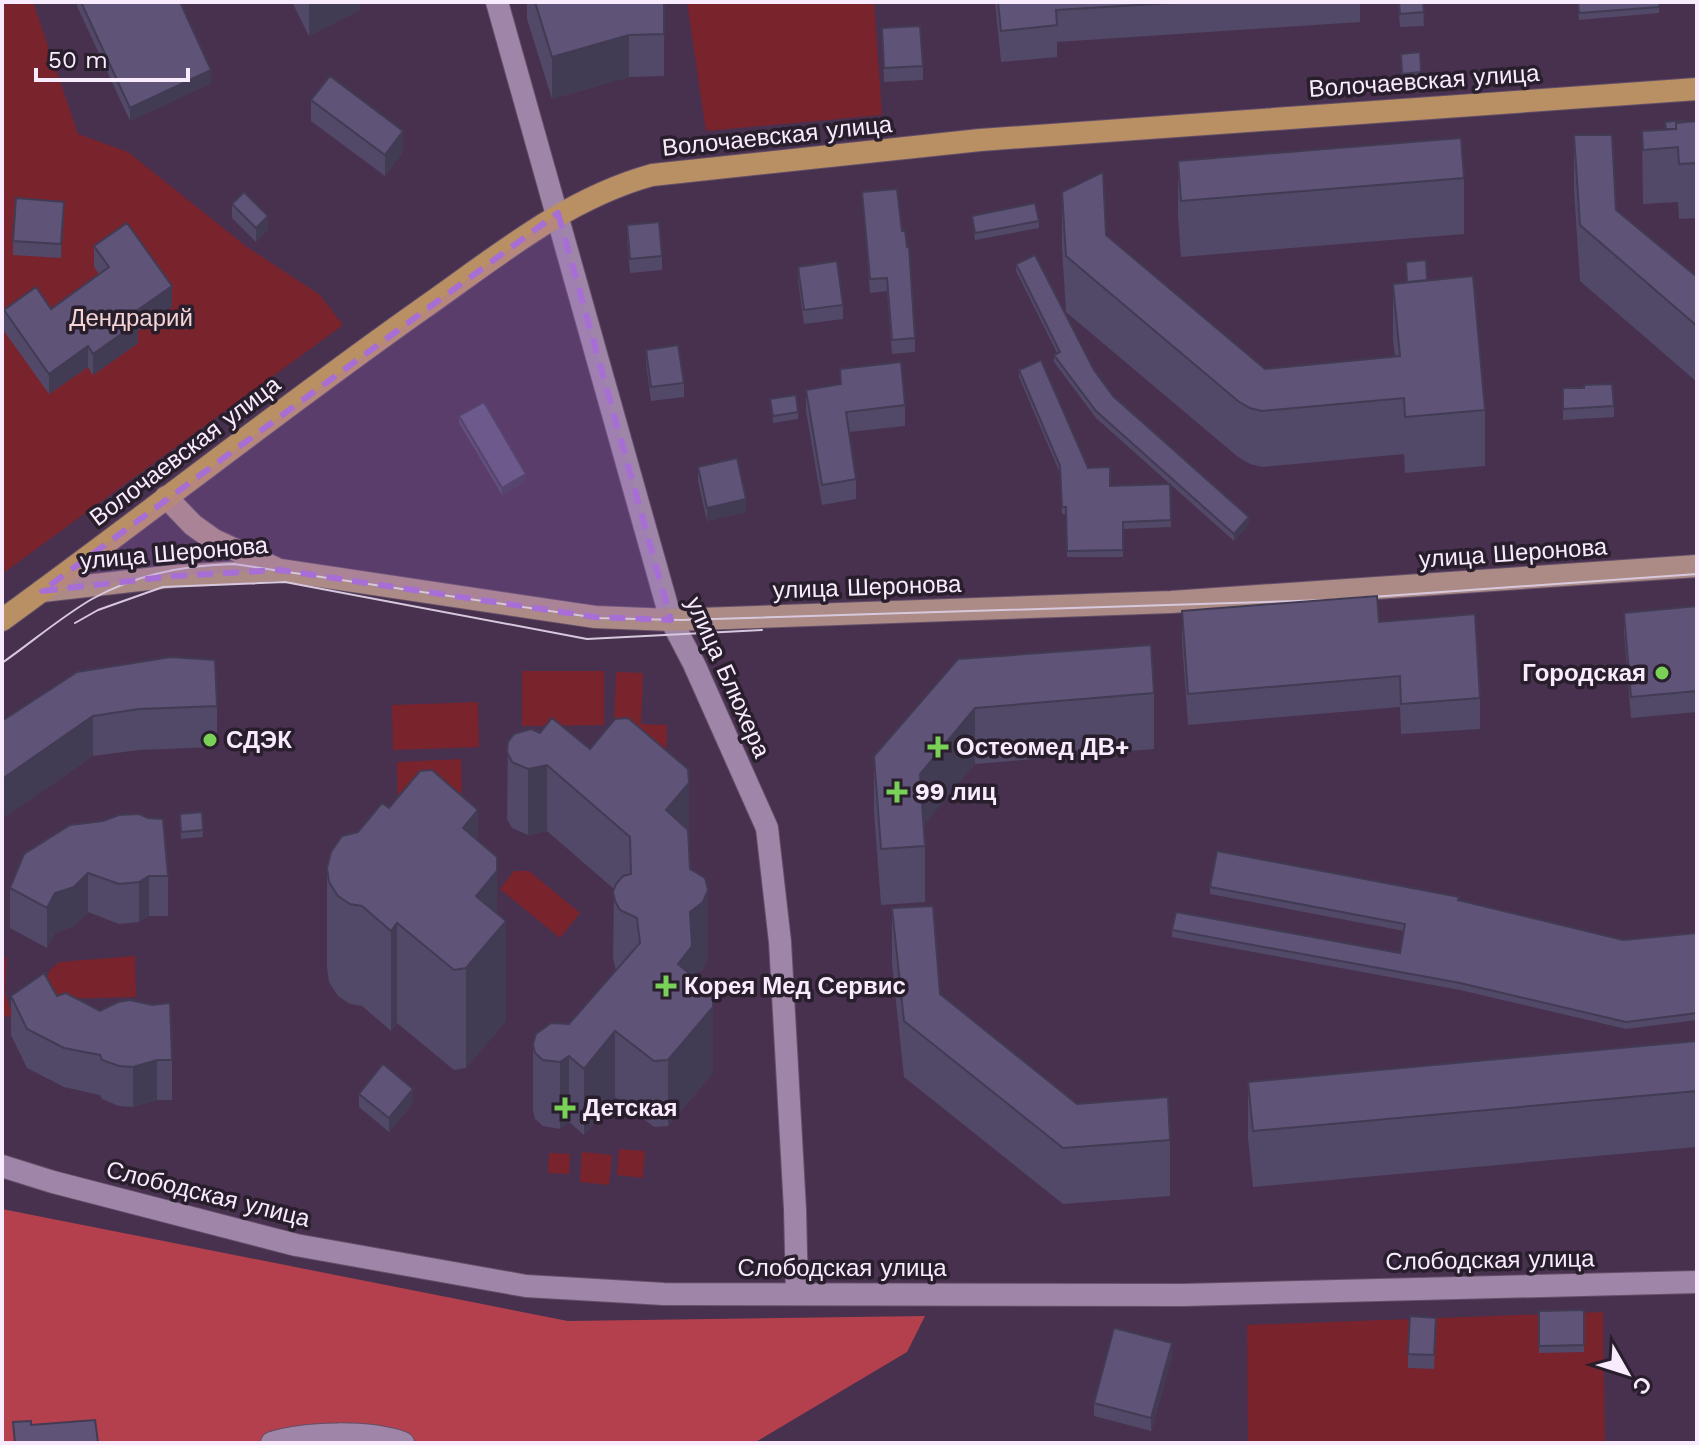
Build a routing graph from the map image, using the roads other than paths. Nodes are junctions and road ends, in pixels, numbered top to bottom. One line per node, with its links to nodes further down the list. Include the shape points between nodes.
1 (497, 2): 3 (street, улица Блюхера)
2 (1697, 89): 3 (main road, Волочаевская улица, via 980,140 652,175)
3 (558, 213): 4 (main road, Волочаевская улица); 9 (street, улица Блюхера)
4 (166, 497): 6 (main road, via 214,540); 7 (main road, Волочаевская улица)
5 (1697, 566): 9 (main road, улица Шеронова, via 1171,602)
6 (280, 570): 7 (main road, улица Шеронова); 9 (main road, улица Шеронова, via 595,617)
7 (42, 591): 8 (main road, Волочаевская улица)
8 (2, 620)
9 (671, 620): 12 (street, улица Блюхера, via 767,828 780,942)
10 (2, 1166): 12 (street, Слободская улица, via 296,1245 526,1286)
11 (1697, 1282): 12 (street, Слободская улица, via 1198,1294)
12 (797, 1294)
13 (272, 1443): 14 (street, via 344,1435)
14 (403, 1443)

